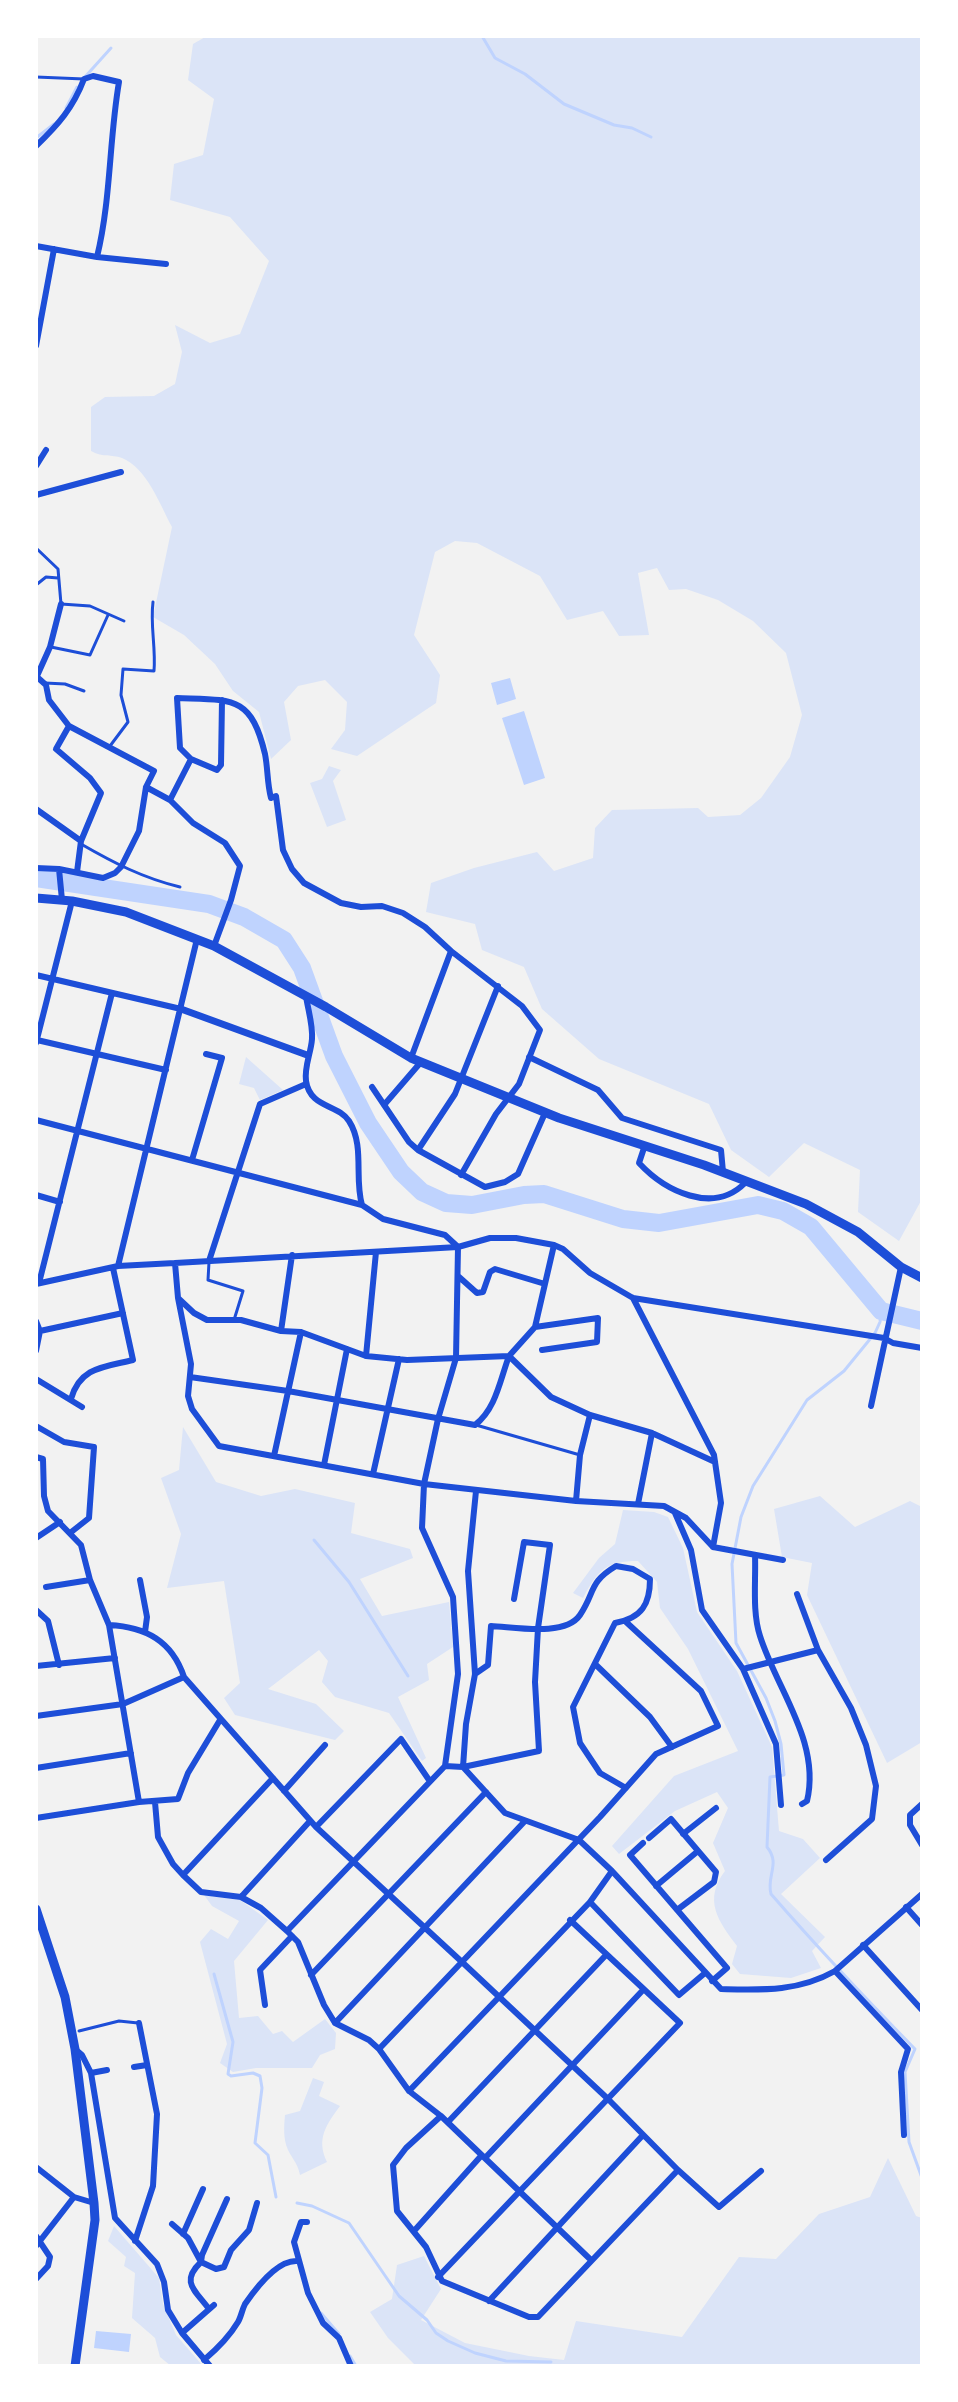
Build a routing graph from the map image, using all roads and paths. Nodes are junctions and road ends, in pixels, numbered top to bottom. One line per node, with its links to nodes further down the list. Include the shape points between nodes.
1 (36, 77): 2 (lane)
2 (80, 79): 3 (street, via 68,113); 6 (street, via 119,82)
3 (36, 146)
4 (36, 246): 5 (street)
5 (54, 249): 6 (street); 8 (street)
6 (97, 257): 7 (street)
7 (166, 264)
8 (36, 346)
9 (46, 450): 10 (street)
10 (36, 466)
11 (121, 472): 12 (street)
12 (36, 495)
13 (36, 548): 14 (lane, via 58,569)
14 (58, 578): 15 (lane, via 46,577); 17 (lane)
15 (36, 585)
16 (153, 602): 26 (lane, via 154,671 123,669 121,695 128,722)
17 (61, 604): 18 (lane, via 90,606); 20 (street)
18 (108, 615): 19 (lane); 20 (lane, via 90,655)
19 (124, 621)
20 (50, 647): 21 (street)
21 (37, 676): 22 (street)
22 (45, 683): 23 (lane); 25 (street, via 49,700)
23 (84, 691)
24 (222, 700): 27 (street, via 221,765 217,770); 27 (street, via 177,698 180,748); 41 (street, via 252,715 271,798 276,796 283,850 304,883 341,903 403,913)
25 (69, 726): 26 (street); 31 (street, via 56,749 101,793)
26 (110, 746): 28 (street, via 154,771)
27 (191, 759): 29 (street)
28 (146, 787): 29 (street); 32 (street, via 139,831)
29 (170, 800): 40 (street, via 225,843 240,866)
30 (36, 809): 31 (street)
31 (81, 842): 32 (lane); 35 (street)
32 (121, 867): 35 (street, via 103,878); 36 (lane)
33 (36, 868): 34 (street)
34 (59, 869): 35 (street); 37 (street)
35 (77, 872)
36 (180, 887)
37 (65, 897): 38 (main road); 39 (main road, via 126,912); 43 (street)
38 (36, 898)
39 (197, 939): 40 (main road); 47 (street)
40 (214, 946): 46 (main road)
41 (451, 951): 44 (street); 53 (street)
42 (36, 975): 43 (street)
43 (53, 979): 45 (street); 48 (street)
44 (498, 986): 52 (street, via 540,1030); 55 (street)
45 (112, 993): 47 (street); 49 (street)
46 (308, 997): 51 (street, via 312,1040); 53 (main road)
47 (181, 1009): 51 (street); 54 (street)
48 (36, 1042): 49 (street)
49 (96, 1054): 54 (street); 62 (street)
50 (206, 1054): 66 (street, via 222,1058)
51 (307, 1055): 56 (street)
52 (529, 1057): 58 (street); 67 (street, via 598,1090 622,1118 721,1150)
53 (416, 1060): 55 (main road); 59 (street)
54 (166, 1070): 64 (street)
55 (461, 1080): 58 (main road); 65 (street)
56 (306, 1084): 68 (street, via 260,1104); 73 (street, via 320,1104 349,1120 357,1142)
57 (372, 1087): 59 (street)
58 (508, 1099): 60 (main road); 69 (street)
59 (384, 1105): 65 (street)
60 (545, 1113): 63 (main road); 69 (street, via 518,1174 485,1187)
61 (36, 1120): 62 (street)
62 (78, 1131): 64 (street); 72 (street)
63 (644, 1148): 67 (main road); 70 (street, via 639,1163 688,1197 735,1193)
64 (147, 1150): 66 (street); 80 (street)
65 (418, 1150): 69 (street)
66 (192, 1160): 68 (street)
67 (723, 1172): 70 (main road)
68 (236, 1173): 73 (street); 78 (street)
69 (461, 1175)
70 (745, 1183): 81 (main road, via 833,1217)
71 (36, 1195): 72 (street)
72 (60, 1202): 84 (street)
73 (362, 1205): 75 (street, via 383,1219 445,1235)
74 (554, 1245): 75 (street, via 490,1238); 85 (street); 87 (street)
75 (458, 1247): 76 (street); 82 (street)
76 (376, 1252): 77 (street); 100 (street)
77 (292, 1255): 78 (street); 93 (street)
78 (209, 1261): 79 (street); 89 (lane, via 208,1280 243,1291)
79 (175, 1263): 80 (street); 86 (street)
80 (116, 1267): 84 (street); 88 (street)
81 (901, 1267): 83 (main road); 95 (street)
82 (458, 1276): 85 (street, via 477,1293 483,1292 495,1269); 102 (street)
83 (922, 1278)
84 (38, 1284)
85 (545, 1284): 91 (street)
86 (178, 1298): 89 (street, via 207,1320); 104 (street)
87 (633, 1298): 95 (street); 120 (street)
88 (123, 1313): 92 (street); 107 (street, via 133,1360 91,1371 75,1383)
89 (234, 1320): 93 (street)
90 (36, 1321): 92 (street)
91 (535, 1327): 98 (street, via 598,1318 597,1342); 101 (street)
92 (40, 1331): 99 (street)
93 (281, 1331): 94 (street)
94 (301, 1332): 97 (street); 106 (street)
95 (882, 1337): 96 (street); 109 (street)
96 (922, 1348)
97 (347, 1349): 100 (street); 108 (street)
98 (542, 1350)
99 (36, 1351)
100 (366, 1356): 103 (street)
101 (509, 1356): 102 (street); 112 (street, via 551,1397); 114 (street, via 491,1407)
102 (456, 1358): 103 (street); 113 (street)
103 (399, 1359): 111 (street)
104 (190, 1377): 106 (street); 118 (street, via 192,1409 219,1446)
105 (36, 1379): 107 (street)
106 (288, 1391): 108 (street); 118 (street)
107 (71, 1399): 110 (street)
108 (337, 1400): 111 (street); 121 (street)
109 (871, 1406)
110 (82, 1407)
111 (387, 1409): 113 (street); 122 (street)
112 (590, 1415): 116 (street); 117 (street)
113 (438, 1419): 114 (street); 123 (street)
114 (475, 1425): 117 (lane)
115 (36, 1426): 129 (street, via 64,1442 94,1447 89,1518)
116 (652, 1433): 120 (street); 126 (street)
117 (580, 1455): 125 (street)
118 (274, 1456): 121 (street)
119 (36, 1457): 128 (street, via 43,1459 48,1511)
120 (715, 1462): 131 (street, via 721,1503)
121 (324, 1465): 122 (street)
122 (373, 1474): 123 (street)
123 (424, 1484): 124 (street); 159 (street, via 422,1528 453,1597 458,1674)
124 (476, 1491): 125 (street); 151 (street, via 468,1571)
125 (576, 1501): 126 (street)
126 (638, 1504): 127 (street)
127 (674, 1512): 131 (street); 150 (street, via 691,1550 702,1610)
128 (60, 1522): 129 (street); 130 (street)
129 (70, 1533): 134 (street, via 81,1545)
130 (36, 1538)
131 (713, 1547): 132 (street)
132 (755, 1555): 133 (street); 146 (street, via 757,1623)
133 (783, 1560)
134 (90, 1580): 136 (street); 141 (street)
135 (140, 1580): 143 (street)
136 (46, 1587)
137 (797, 1594): 144 (street)
138 (514, 1599): 142 (street, via 524,1542 550,1545)
139 (36, 1610): 148 (street, via 48,1621)
140 (625, 1621): 142 (street, via 650,1598 650,1579 616,1566 599,1577 578,1618 558,1629); 147 (street, via 615,1623); 157 (street, via 701,1691 715,1715 718,1726)
141 (109, 1625): 143 (street); 145 (street)
142 (538, 1628): 151 (street, via 491,1626 488,1665); 160 (street, via 539,1751)
143 (145, 1632): 152 (street, via 166,1645)
144 (818, 1650): 146 (street); 181 (street, via 851,1708 876,1786 872,1819)
145 (115, 1658): 148 (street); 153 (street)
146 (771, 1662): 150 (street); 169 (street, via 798,1721 811,1782)
147 (595, 1664): 157 (street, via 650,1717); 164 (street, via 573,1707 580,1743 600,1773)
148 (59, 1665): 149 (street)
149 (36, 1666)
150 (743, 1669): 171 (street, via 776,1744)
151 (475, 1674): 160 (street)
152 (184, 1677): 153 (street); 155 (street)
153 (123, 1704): 154 (street); 158 (street)
154 (36, 1716)
155 (220, 1720): 162 (street); 168 (street, via 178,1799)
156 (325, 1745): 165 (street)
157 (672, 1747): 164 (street, via 656,1754)
158 (131, 1753): 161 (street); 167 (street)
159 (445, 1766): 160 (street); 163 (street)
160 (463, 1767): 166 (street)
161 (36, 1768)
162 (273, 1778): 165 (street); 183 (street)
163 (429, 1780): 175 (street, via 401,1739); 180 (street)
164 (626, 1788): 177 (street)
165 (284, 1791): 175 (street)
166 (486, 1792): 174 (street, via 505,1813); 185 (street)
167 (139, 1802): 168 (street); 173 (street)
168 (155, 1802): 183 (street, via 158,1837)
169 (802, 1804)
170 (922, 1804): 178 (street, via 910,1815)
171 (781, 1805)
172 (716, 1808): 176 (street)
173 (36, 1818)
174 (525, 1821): 177 (street); 194 (street)
175 (313, 1824): 180 (street); 187 (street)
176 (683, 1834): 179 (street); 184 (street, via 671,1819 630,1855)
177 (579, 1840): 182 (street); 198 (street)
178 (922, 1845)
179 (698, 1851): 184 (street); 191 (street, via 716,1872 714,1882)
180 (353, 1860): 185 (street); 195 (street)
181 (826, 1860)
182 (612, 1871): 188 (street); 200 (street)
183 (183, 1875): 187 (street, via 201,1892)
184 (656, 1886): 191 (street)
185 (389, 1894): 194 (street); 201 (street)
186 (922, 1894): 189 (street)
187 (241, 1897): 195 (street)
188 (590, 1902): 192 (street); 200 (street, via 679,1995)
189 (906, 1907): 193 (street); 196 (street)
190 (36, 1909): 211 (main road, via 65,1997)
191 (677, 1910): 202 (street, via 727,1968)
192 (570, 1920): 197 (street); 204 (street)
193 (922, 1925)
194 (426, 1927): 198 (street); 208 (street)
195 (290, 1933): 201 (street); 205 (street, via 260,1970)
196 (863, 1945): 199 (street); 206 (street)
197 (606, 1955): 203 (street); 209 (street)
198 (462, 1962): 204 (street); 212 (street)
199 (835, 1971): 202 (street, via 787,1988 721,1989); 223 (street, via 908,2049 901,2072)
200 (705, 1973): 202 (street)
201 (311, 1975): 208 (street)
202 (712, 1981)
203 (643, 1990): 214 (street); 219 (street, via 680,2023)
204 (499, 1997): 209 (street); 218 (street)
205 (265, 2005)
206 (922, 2010)
207 (139, 2023): 210 (lane, via 119,2021); 213 (street)
208 (335, 2023): 212 (street)
209 (533, 2030): 214 (street); 221 (street)
210 (79, 2031)
211 (75, 2049): 217 (street); 232 (main road)
212 (379, 2049): 218 (street)
213 (147, 2065): 215 (street); 240 (street, via 157,2114 153,2186)
214 (571, 2065): 219 (street); 224 (street)
215 (134, 2067)
216 (107, 2070): 217 (street)
217 (91, 2073): 240 (street, via 115,2218)
218 (409, 2091): 220 (street)
219 (608, 2099): 222 (street); 229 (street)
220 (441, 2116): 221 (street); 237 (street, via 393,2165 397,2211)
221 (448, 2122): 224 (street)
222 (643, 2135): 226 (street); 236 (street)
223 (904, 2135)
224 (483, 2157): 229 (street); 237 (street)
225 (36, 2167): 230 (street)
226 (678, 2170): 227 (street, via 719,2207); 241 (street)
227 (761, 2171)
228 (203, 2189): 238 (street)
229 (521, 2192): 236 (street); 244 (street)
230 (74, 2197): 232 (street); 239 (street)
231 (227, 2199): 243 (street)
232 (94, 2203): 249 (main road)
233 (257, 2203): 243 (street, via 249,2230 224,2267)
234 (307, 2222): 242 (street, via 301,2222 294,2242)
235 (172, 2224): 238 (street)
236 (557, 2227): 241 (street); 246 (street)
237 (414, 2231): 244 (street)
238 (183, 2234): 243 (street)
239 (38, 2241): 245 (street, via 50,2257)
240 (135, 2241): 247 (street, via 157,2264 168,2310)
241 (591, 2260): 246 (street, via 538,2317)
242 (297, 2261): 248 (street, via 284,2262 271,2273); 250 (street, via 323,2323 339,2338)
243 (201, 2262): 247 (street, via 189,2279 211,2307)
244 (438, 2277): 246 (street)
245 (36, 2279)
246 (489, 2301)
247 (182, 2333): 248 (street)
248 (207, 2363)
249 (75, 2366)
250 (351, 2366)

